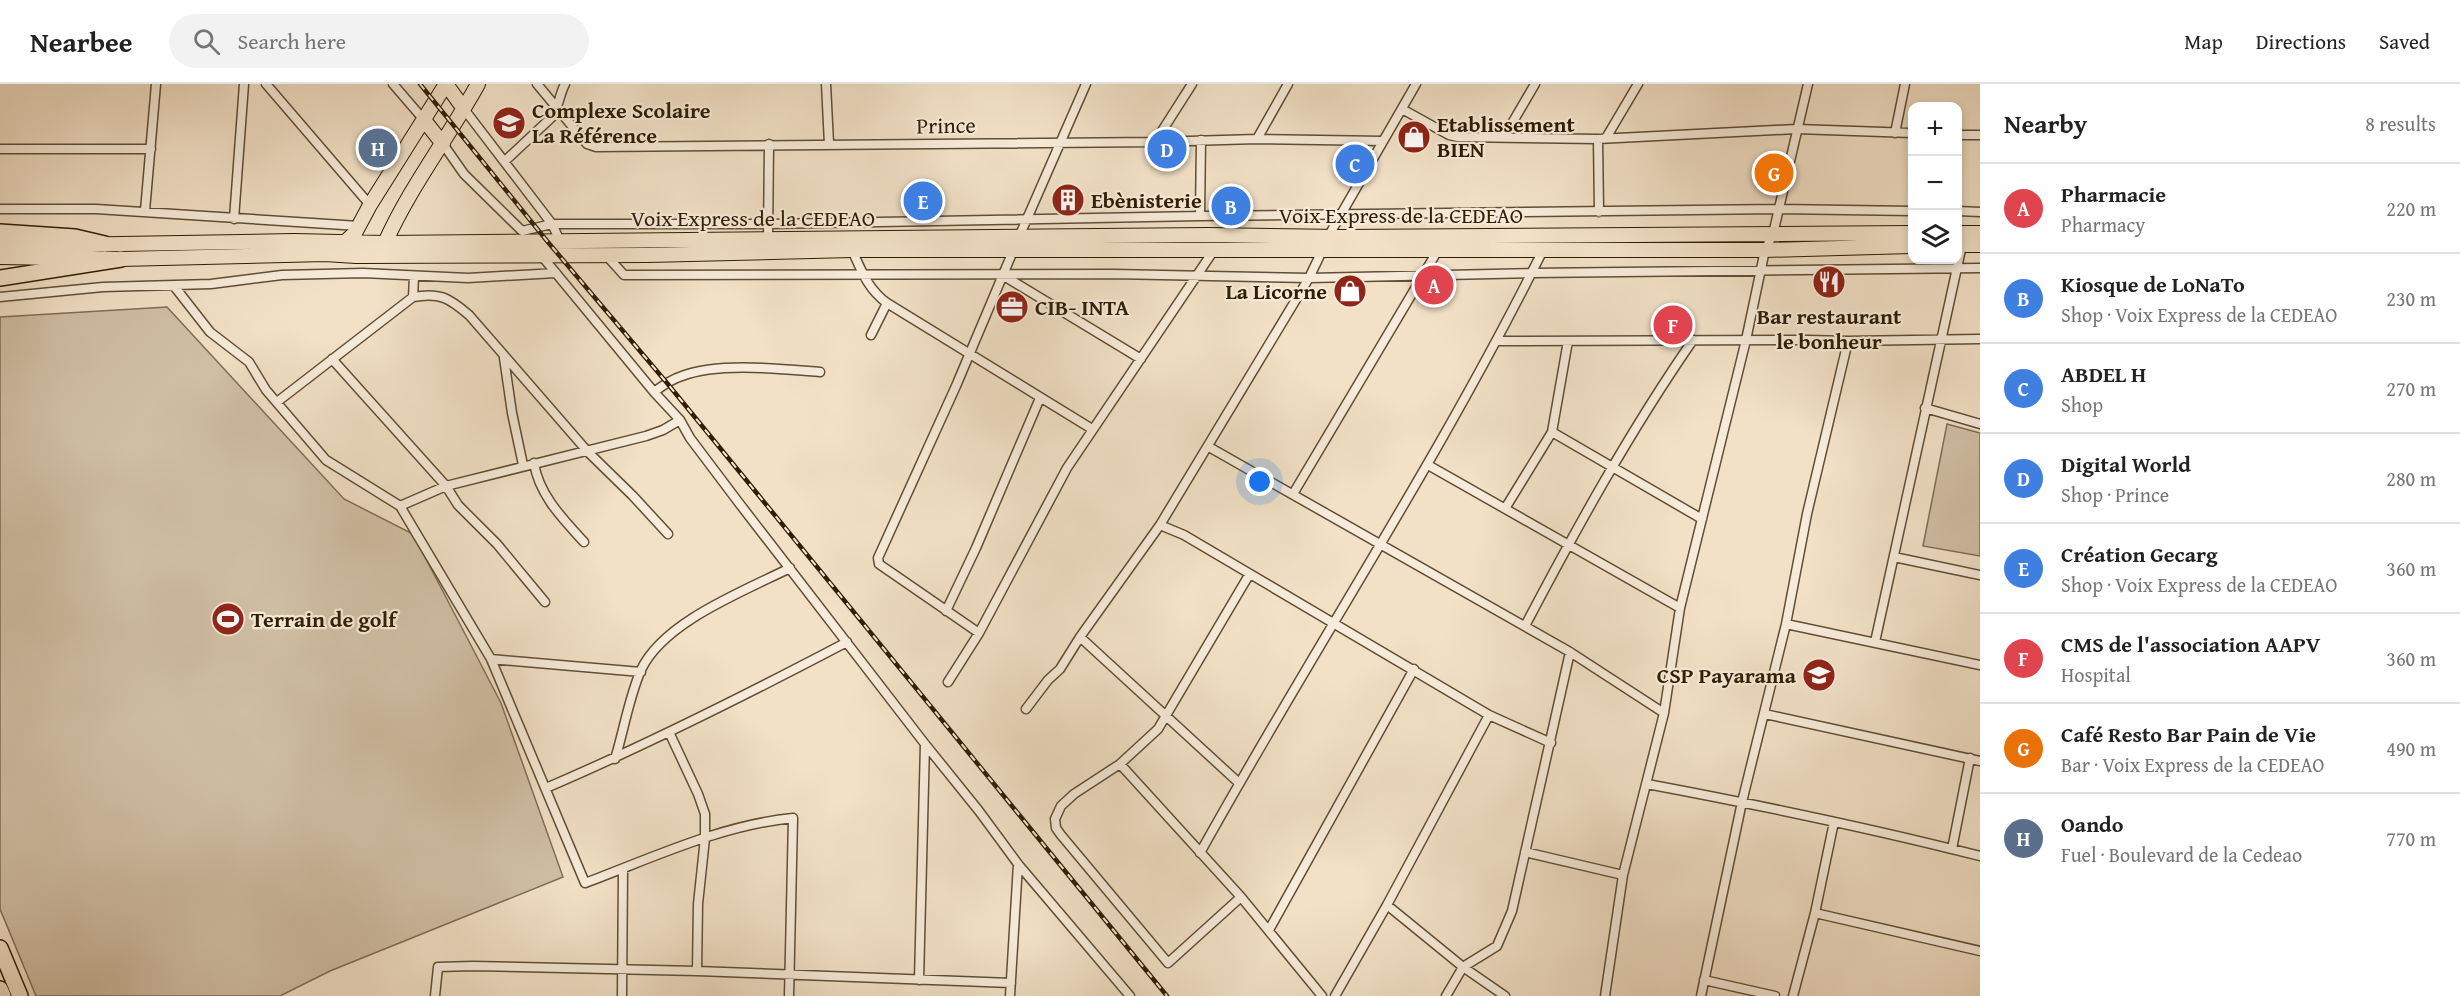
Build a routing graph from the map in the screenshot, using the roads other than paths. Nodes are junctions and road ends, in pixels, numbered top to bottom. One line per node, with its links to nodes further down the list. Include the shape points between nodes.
1 (156, 84): 38 (street)
2 (244, 84): 50 (street)
3 (266, 84): 40 (street)
4 (393, 84): 21 (street)
5 (446, 84): 18 (main road); 21 (main road)
6 (478, 84): 18 (main road)
7 (537, 84): 19 (street, Prince)
8 (565, 84): 19 (street)
9 (826, 84): 36 (street)
10 (1086, 84): 32 (street)
11 (1192, 84): 33 (street)
12 (1288, 84): 29 (street)
13 (1416, 84): 20 (street)
14 (1535, 84): 27 (street)
15 (1638, 84): 28 (street)
16 (1808, 84): 22 (street)
17 (1905, 84): 23 (street)
18 (464, 109): 34 (main road); 39 (street)
19 (557, 109): 35 (street, Prince, via 591,146); 39 (street)
20 (1402, 109): 27 (street, via 1453,136); 31 (street)
21 (424, 120): 34 (main road); 40 (main road)
22 (1797, 129): 23 (street); 28 (street); 42 (street)
23 (1895, 133): 24 (street)
24 (1908, 133)
25 (1962, 135): 26 (street)
26 (1980, 135)
27 (1504, 137): 28 (street)
28 (1602, 138): 46 (street)
29 (1257, 139): 30 (street, Prince); 31 (street, Prince)
30 (1201, 140): 33 (street, Prince); 49 (street)
31 (1383, 141): 48 (street)
32 (1061, 142): 33 (street, Prince); 36 (street, Prince); 51 (street)
33 (1155, 142)
34 (443, 144): 52 (street, via 464,174 522,231); 66 (main road)
35 (769, 144): 36 (street, Prince); 53 (street)
36 (829, 144)
37 (0, 149): 38 (street)
38 (152, 149): 45 (street)
39 (505, 160): 52 (street)
40 (370, 205): 54 (main road)
41 (0, 209): 45 (street)
42 (1779, 209): 43 (street); 46 (street); 58 (street)
43 (1908, 211)
44 (1962, 211): 47 (street)
45 (145, 212): 50 (street)
46 (1599, 212): 48 (street)
47 (1980, 212)
48 (1339, 214): 49 (street); 60 (street)
49 (1200, 216): 51 (street)
50 (234, 219): 54 (street)
51 (1027, 219): 53 (street); 59 (street)
52 (552, 224): 53 (street); 63 (street)
53 (769, 224): 61 (street)
54 (359, 226): 64 (main road)
55 (0, 231): 67 (highway, via 75,237)
56 (1980, 232): 62 (main road)
57 (1908, 233): 58 (main road, Voix Express de la CEDEAO)
58 (1773, 234): 60 (main road, Voix Express de la CEDEAO); 75 (street)
59 (1019, 237): 60 (main road, Voix Express de la CEDEAO); 61 (main road, Voix Express de la CEDEAO)
60 (1328, 237)
61 (768, 239): 63 (main road, Voix Express de la CEDEAO)
62 (1962, 240)
63 (560, 241): 66 (main road, Voix Express de la CEDEAO)
64 (347, 242): 66 (main road, Voix Express de la CEDEAO); 67 (main road, Voix Express de la CEDEAO); 78 (main road)
65 (1962, 242): 68 (main road)
66 (385, 243): 81 (main road)
67 (105, 244): 69 (main road, Voix Express de la CEDEAO)
68 (1980, 245)
69 (0, 246)
70 (1908, 246): 75 (main road)
71 (852, 250): 76 (main road); 80 (main road); 90 (street)
72 (1214, 250): 76 (main road); 77 (main road); 93 (street)
73 (1438, 250): 74 (main road); 77 (main road); 91 (street)
74 (1543, 250): 75 (main road); 89 (street)
75 (1765, 250): 87 (street)
76 (1013, 251): 92 (street)
77 (1322, 251): 96 (street)
78 (325, 254): 81 (main road); 83 (main road)
79 (540, 255): 80 (main road); 81 (main road); 88 (street)
80 (605, 255): 90 (street, via 624,275)
81 (356, 256)
82 (0, 257): 83 (main road)
83 (121, 259): 95 (highway)
84 (1957, 264): 85 (street)
85 (1957, 268): 86 (street); 87 (street); 102 (street)
86 (1980, 268)
87 (1761, 270): 89 (street); 105 (street)
88 (556, 273): 94 (street); 114 (street)
89 (1532, 273): 91 (street); 106 (street)
90 (863, 275): 92 (street); 100 (street, via 875,294)
91 (1423, 275): 96 (street); 129 (street)
92 (1003, 276): 93 (street); 109 (street); 112 (street)
93 (1196, 276): 96 (street); 112 (street)
94 (414, 277): 97 (street, via 363,273 282,276); 99 (street)
95 (0, 278)
96 (1309, 278): 122 (street)
97 (174, 286): 98 (street, via 103,286); 116 (street, via 210,332 249,362)
98 (0, 297)
99 (413, 297): 110 (street, via 432,295 449,299 469,315); 111 (street)
100 (887, 303): 101 (street); 109 (street)
101 (871, 335)
102 (1943, 339): 103 (street); 108 (street); 117 (street)
103 (1980, 339)
104 (1693, 340): 105 (street); 107 (street); 127 (street)
105 (1746, 340): 108 (street); 132 (street)
106 (1498, 341): 107 (street); 126 (street)
107 (1568, 341): 121 (street)
108 (1848, 341): 146 (street, via 1807,514)
109 (968, 354): 115 (street); 144 (street, via 878,558 879,564)
110 (504, 358): 123 (street); 125 (street)
111 (332, 359): 116 (street); 128 (street)
112 (1141, 359): 120 (street)
113 (820, 372): 114 (street, via 712,370 682,375)
114 (654, 392): 118 (street)
115 (1040, 398): 120 (street); 144 (street)
116 (277, 402): 130 (street, via 326,460)
117 (1925, 408): 119 (street); 138 (street)
118 (680, 420): 123 (street, via 663,430); 139 (street)
119 (1980, 423)
120 (1092, 429): 148 (street, via 1050,496)
121 (1552, 432): 127 (street); 131 (street)
122 (1209, 447): 129 (street); 133 (street)
123 (588, 452): 124 (street); 134 (street)
124 (534, 463): 125 (street); 135 (street, via 543,490)
125 (523, 465): 128 (street)
126 (1428, 465): 131 (street); 137 (street)
127 (1613, 468): 132 (street); 136 (street)
128 (446, 486): 130 (street); 142 (street, via 458,505)
129 (1293, 494): 137 (street)
130 (400, 506): 153 (street)
131 (1506, 507): 136 (street)
132 (1702, 519): 143 (street)
133 (1160, 525): 140 (street, via 1184,535); 149 (street)
134 (668, 534)
135 (584, 543)
136 (1569, 543): 143 (street); 147 (street)
137 (1382, 545): 145 (street); 147 (street)
138 (1894, 557): 141 (street); 151 (street)
139 (790, 568): 150 (street); 156 (street, via 670,632)
140 (1249, 575): 145 (street); 162 (street)
141 (1980, 575)
142 (545, 602)
143 (1680, 608): 159 (street)
144 (946, 611): 148 (street)
145 (1335, 624): 155 (street); 170 (street)
146 (1786, 624): 151 (street); 160 (street)
147 (1525, 626): 152 (street)
148 (979, 633): 157 (street)
149 (1080, 637): 158 (street, via 1060,669); 162 (street)
150 (847, 642): 163 (street); 165 (street)
151 (1875, 642): 154 (street)
152 (1570, 652): 159 (street); 164 (street)
153 (491, 659): 156 (street); 172 (street)
154 (1980, 665)
155 (1414, 669): 161 (street); 186 (street)
156 (641, 672): 167 (street)
157 (948, 682)
158 (1026, 709)
159 (1664, 713): 171 (street)
160 (1765, 714): 166 (street); 173 (street)
161 (1489, 715): 164 (street); 184 (street)
162 (1167, 716): 169 (street); 170 (street)
163 (669, 732): 167 (street); 175 (street, via 705,814)
164 (1551, 743): 177 (street)
165 (925, 744): 180 (street); 193 (street)
166 (1970, 758): 168 (street); 176 (street)
167 (615, 759): 172 (street)
168 (1980, 761)
169 (1120, 764): 178 (street); 183 (street, via 1061,806 1056,828 1168,963)
170 (1239, 783): 178 (street)
171 (1647, 784): 173 (street); 182 (street)
172 (546, 789): 181 (street, via 585,883)
173 (1742, 802): 174 (street); 194 (street)
174 (1834, 822): 176 (street); 185 (street)
175 (705, 838): 181 (street); 191 (street); 192 (street, via 793,818)
176 (1952, 849): 179 (street)
177 (1525, 852): 182 (street); 189 (street, via 1512,911 1497,946)
178 (1200, 853): 183 (street)
179 (1980, 856)
180 (1018, 864): 195 (street); 203 (street)
181 (623, 869): 190 (street)
182 (1623, 875): 208 (street)
183 (1241, 897): 186 (street)
184 (1387, 905): 189 (street); 205 (street)
185 (1815, 913): 188 (street); 211 (street)
186 (1269, 930): 204 (street)
187 (0, 948): 198 (highway)
188 (1980, 951)
189 (1463, 967): 206 (street); 207 (street)
190 (623, 970): 191 (street); 199 (street, via 442,967 436,971); 200 (street)
191 (697, 971): 192 (street)
192 (790, 975): 193 (street); 201 (street)
193 (919, 980): 195 (street)
194 (1704, 980): 209 (street); 210 (street)
195 (1011, 983): 202 (street)
196 (0, 989): 197 (highway)
197 (3, 996)
198 (20, 996)
199 (435, 996)
200 (622, 996)
201 (789, 996)
202 (1010, 996)
203 (1130, 996)
204 (1322, 996)
205 (1335, 996)
206 (1446, 996)
207 (1505, 996)
208 (1605, 996)
209 (1701, 996)
210 (1775, 996)
211 (1793, 996)

